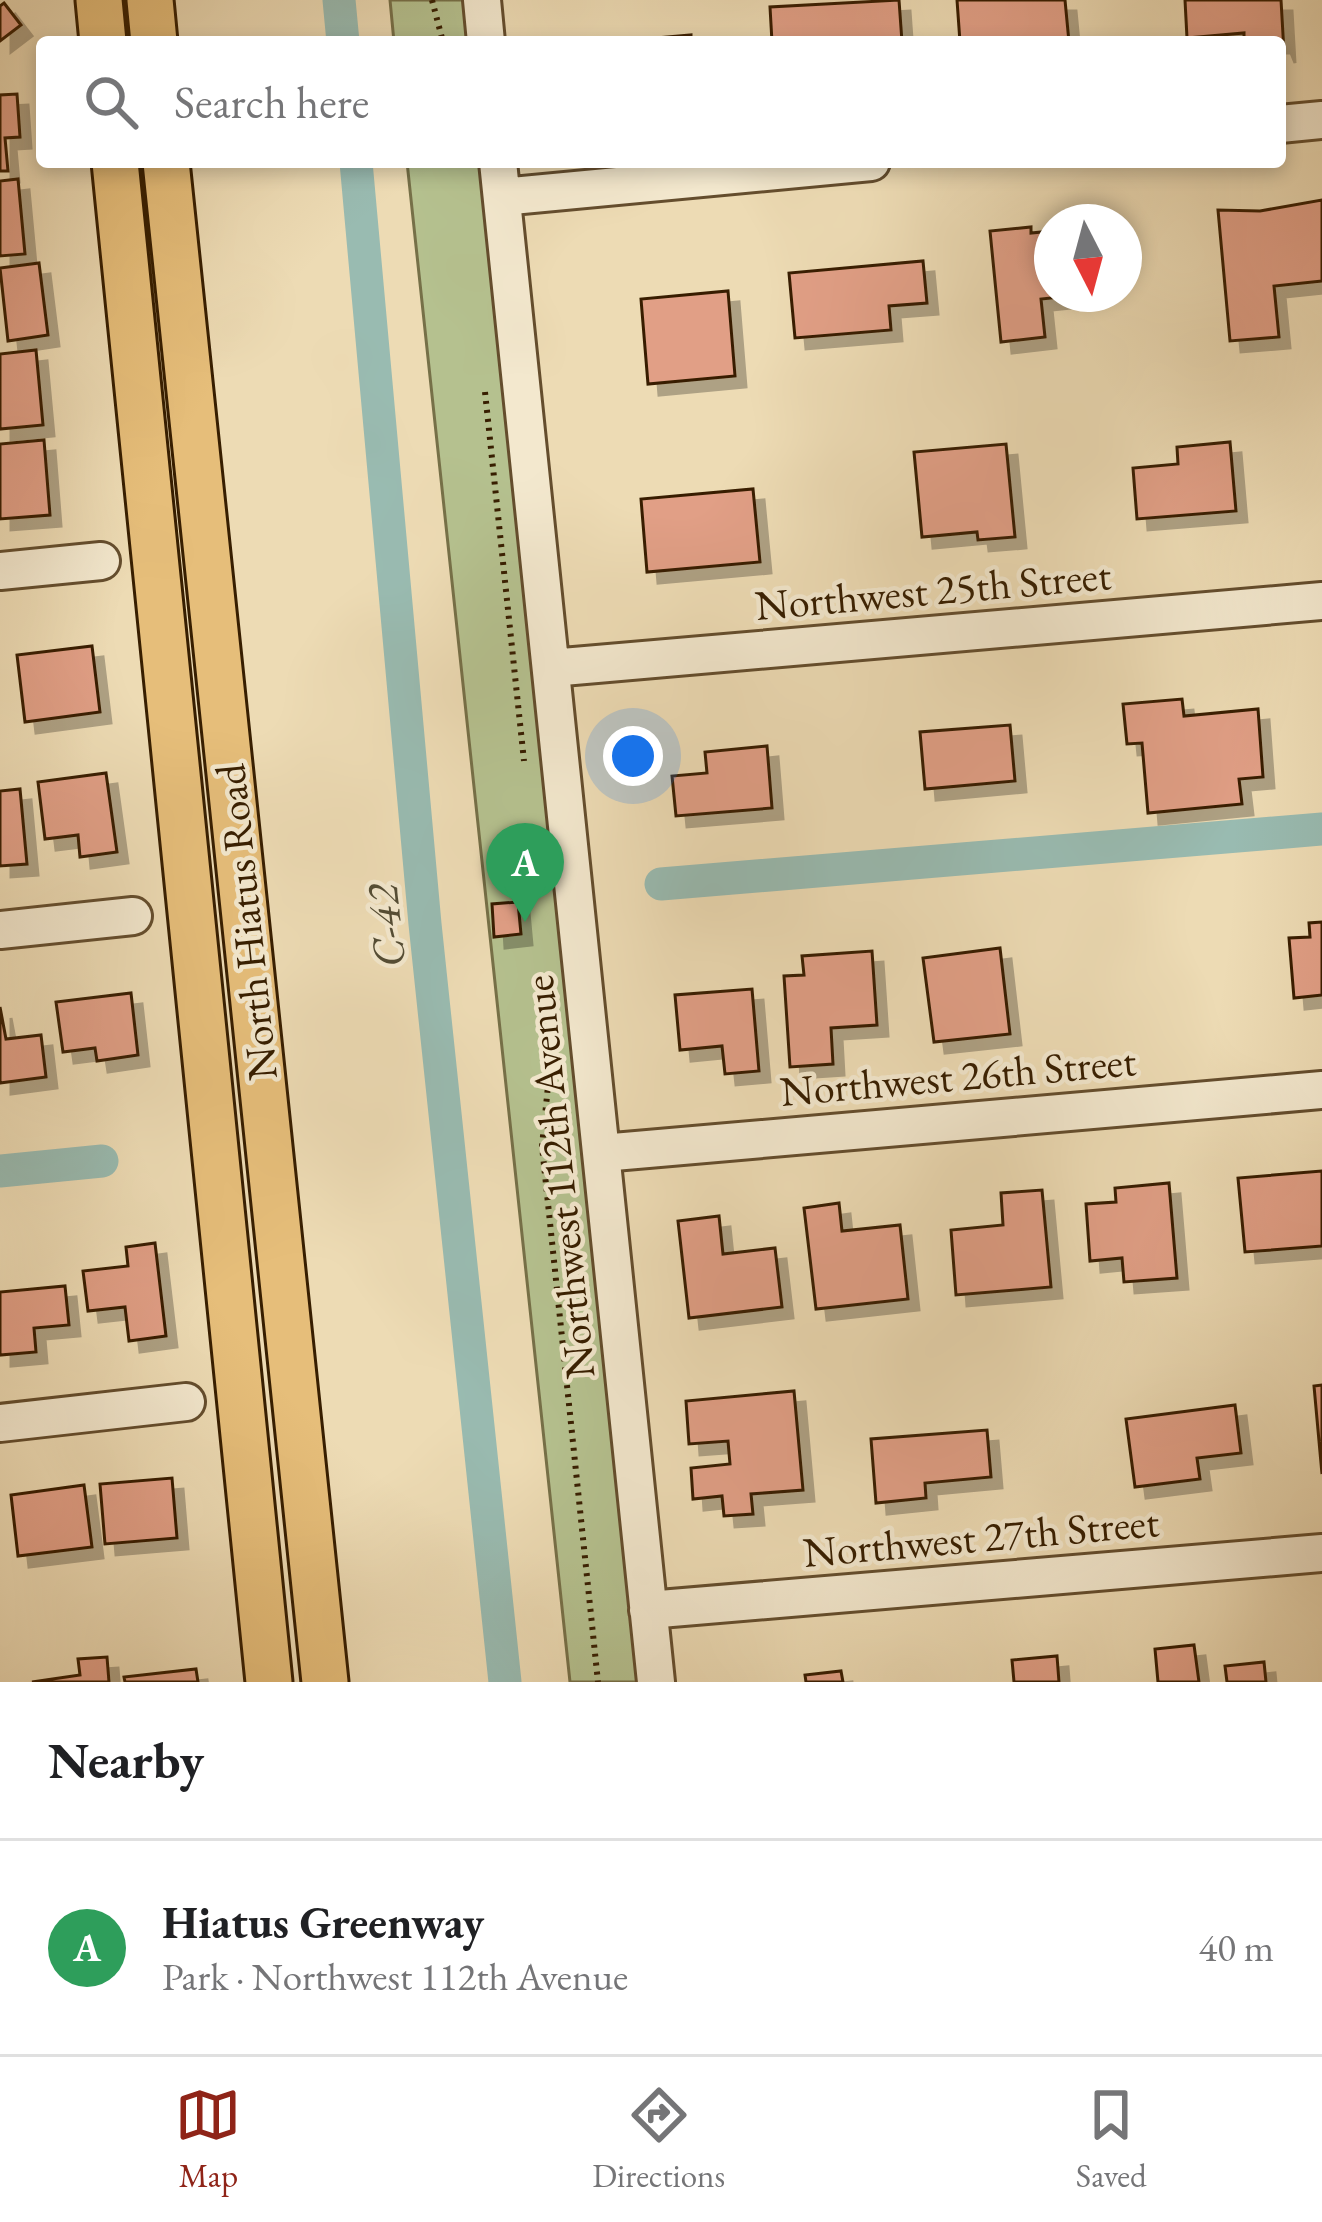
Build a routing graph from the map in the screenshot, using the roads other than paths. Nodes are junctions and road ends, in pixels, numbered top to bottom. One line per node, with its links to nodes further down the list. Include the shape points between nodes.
1 (99, 0): 4 (main road)
2 (150, 0): 5 (main road)
3 (482, 0): 6 (street)
4 (102, 36)
5 (153, 36)
6 (485, 36)
7 (1322, 120): 8 (street)
8 (1286, 123)
9 (116, 168): 25 (main road, North Hiatus Road)
10 (167, 168): 26 (main road, North Hiatus Road)
11 (740, 168): 12 (street)
12 (500, 179): 16 (street, Northwest 112th Avenue)
13 (101, 561): 14 (street)
14 (0, 571)
15 (1322, 601): 16 (street, Northwest 25th Street)
16 (551, 668): 20 (street, Northwest 112th Avenue)
17 (133, 916): 18 (street)
18 (0, 930)
19 (1322, 1090): 20 (street, Northwest 26th Street)
20 (602, 1153): 24 (street, Northwest 112th Avenue)
21 (186, 1402): 22 (street)
22 (0, 1423)
23 (1322, 1553): 24 (street, Northwest 27th Street)
24 (648, 1610): 27 (street, Northwest 112th Avenue)
25 (269, 1682)
26 (326, 1682)
27 (656, 1682)

